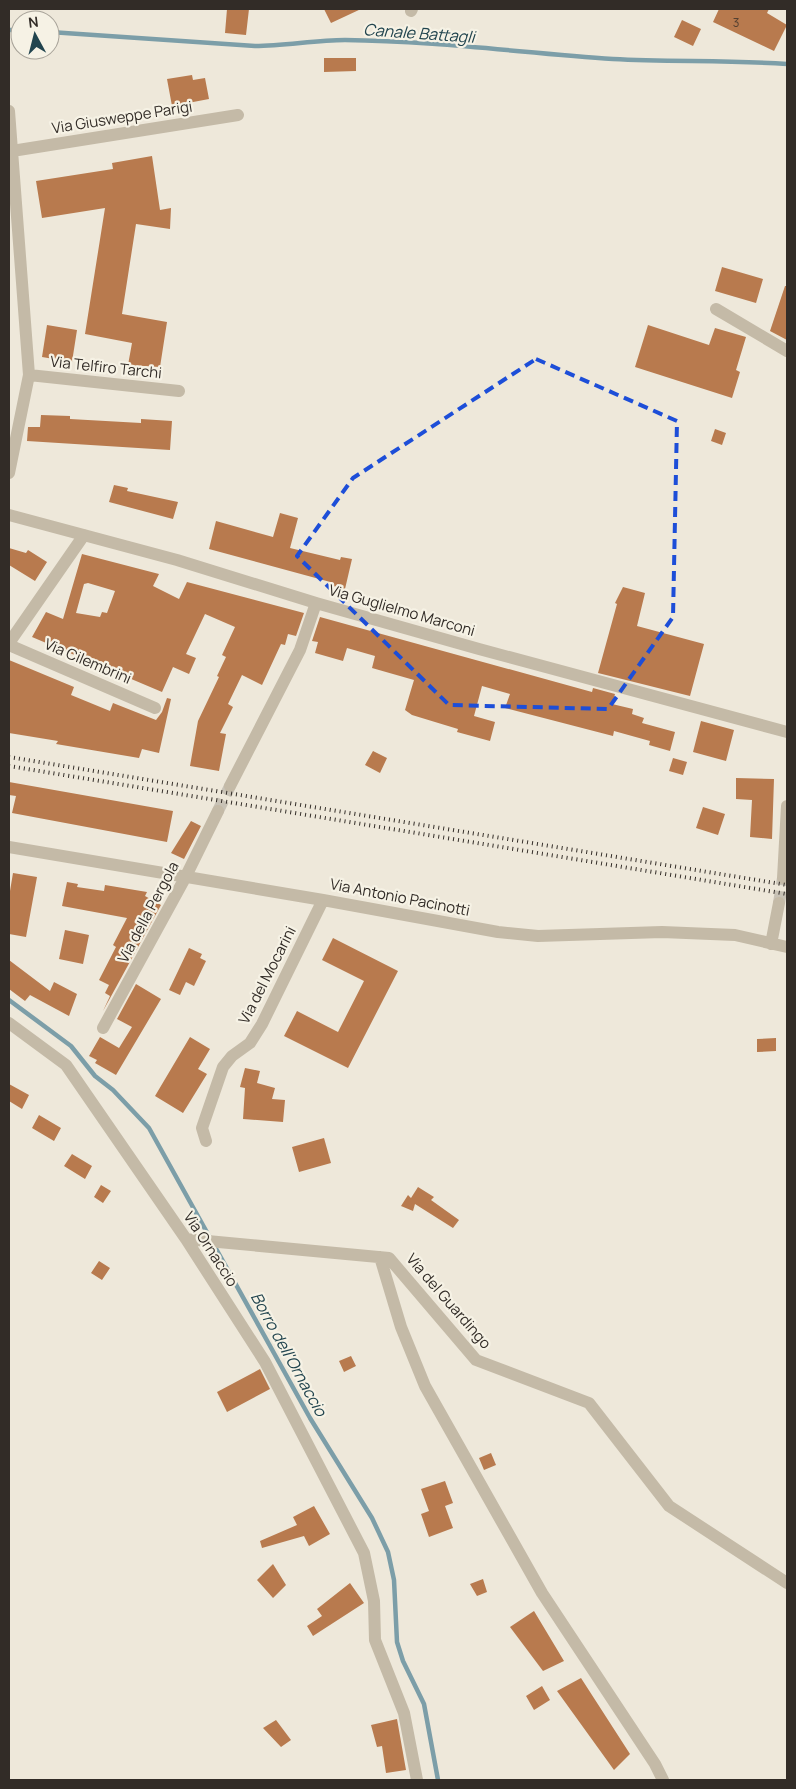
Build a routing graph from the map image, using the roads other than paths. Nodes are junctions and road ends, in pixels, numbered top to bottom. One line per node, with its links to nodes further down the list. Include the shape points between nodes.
1 (9, 111): 3 (street)
2 (238, 115): 3 (street, Via Giusweppe Parigi)
3 (12, 151): 6 (street)
4 (716, 309): 5 (street)
5 (787, 351)
6 (29, 375): 7 (street, Via Telfiro Tarchi); 8 (street)
7 (179, 391)
8 (9, 473)
9 (9, 515): 10 (street, Via Guglielmo Marconi)
10 (84, 535): 11 (street, Via Guglielmo Marconi); 12 (street, Via Cilembrini)
11 (316, 603): 14 (street, Via Guglielmo Marconi); 15 (street, via 300,650)
12 (9, 644): 13 (street, Via Cilembrini)
13 (155, 708)
14 (787, 732)
15 (230, 786)
16 (787, 806): 20 (street)
17 (218, 810): 19 (street, Via della Pergola)
18 (9, 847): 19 (street, Via Antonio Pacinotti)
19 (185, 878): 21 (street, Via Antonio Pacinotti); 26 (street, Via della Pergola)
20 (783, 878)
21 (323, 900): 23 (street, Via Antonio Pacinotti, via 498,932 538,936 662,932 735,935); 27 (street, Via del Mocarini, via 258,1031 250,1043 223,1067 202,1128)
22 (779, 903): 23 (street)
23 (771, 944): 24 (street, Via Antonio Pacinotti)
24 (787, 947)
25 (9, 1023): 28 (street, Via Ornaccio, via 66,1065)
26 (103, 1028)
27 (206, 1141)
28 (186, 1239): 29 (street, Via del Guardingo); 31 (street, Via Ornaccio, via 265,1362 364,1552 374,1601 375,1640 404,1713)
29 (380, 1257): 30 (street, Via del Guardingo, via 389,1258 476,1360 589,1403 668,1506); 32 (street, via 401,1327 425,1386 542,1593)
30 (787, 1584)
31 (416, 1780)
32 (663, 1780)

